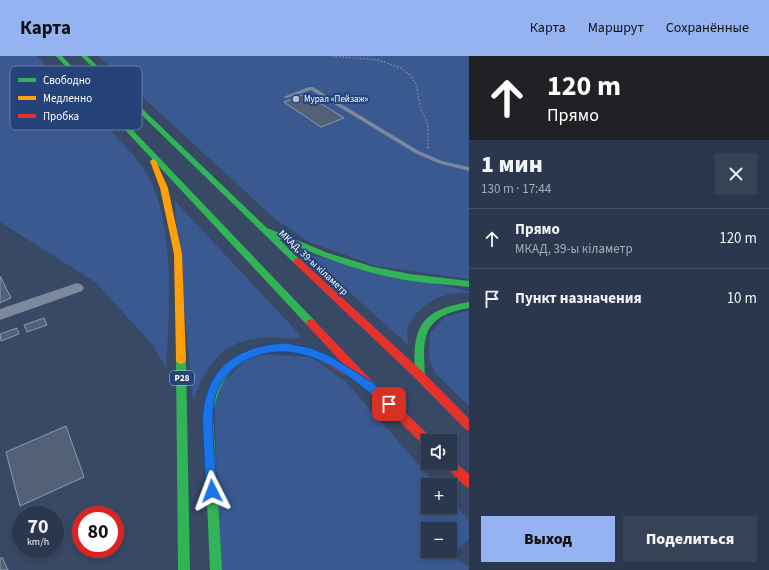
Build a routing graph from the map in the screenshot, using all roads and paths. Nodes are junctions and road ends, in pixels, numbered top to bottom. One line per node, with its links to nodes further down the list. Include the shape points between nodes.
1 (58, 56): 4 (main road)
2 (84, 56): 5 (main road, МКАД, 39-ы кіламетр)
3 (332, 56): 10 (path, via 373,59 397,66 416,83 420,110 428,123 428,148)
4 (68, 66)
5 (94, 66)
6 (285, 98): 10 (lane, via 311,88)
7 (142, 112): 12 (main road, МКАД, 39-ы кіламетр)
8 (130, 130): 9 (main road)
9 (149, 150): 18 (main road); 23 (main road, Р28, via 164,188 178,254)
10 (417, 152): 11 (lane, via 440,162)
11 (469, 169)
12 (263, 229): 13 (main road, via 302,246 378,271); 17 (main road, МКАД, 39-ы кіламетр)
13 (469, 284)
14 (77, 288): 16 (street)
15 (469, 305): 17 (main road, via 441,310 429,319 422,330 419,342 417,356)
16 (0, 315)
17 (420, 376): 19 (main road, МКАД, 39-ы кіламетр)
18 (369, 385): 20 (main road); 24 (main road, via 311,352 286,347 258,350 240,358 221,375 212,391 208,412)
19 (469, 426)
20 (421, 435)
21 (456, 470): 22 (main road)
22 (469, 482)
23 (184, 570)
24 (216, 570)

